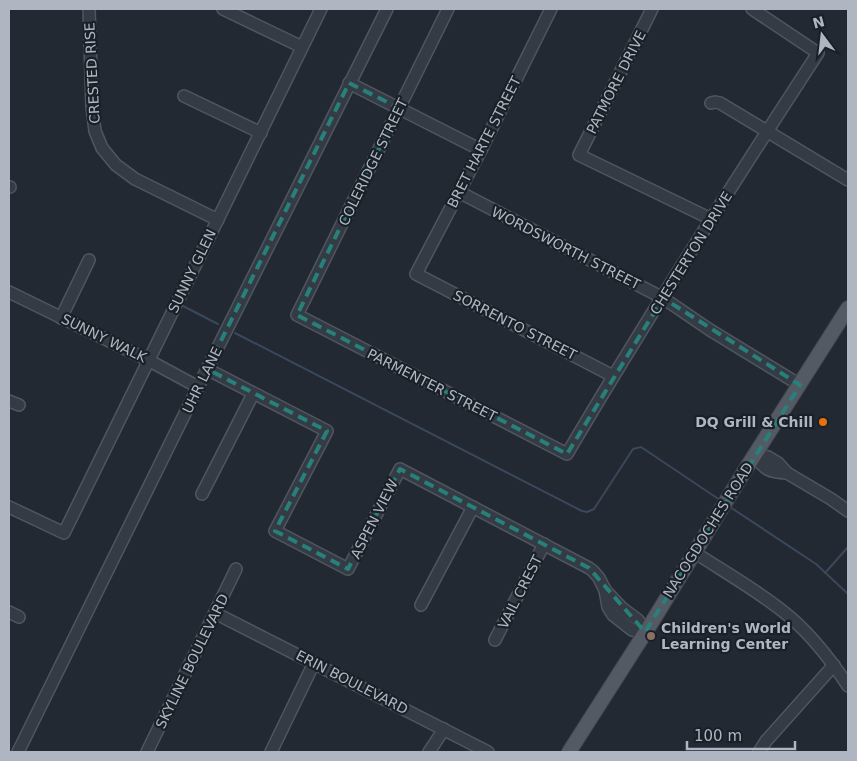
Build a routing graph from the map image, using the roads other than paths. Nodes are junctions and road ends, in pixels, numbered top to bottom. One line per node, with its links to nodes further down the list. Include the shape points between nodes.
1 (89, 9): 20 (street, CRESTED RISE, via 92,107 95,131 102,148 116,165 135,179)
2 (223, 9): 9 (street)
3 (321, 9): 9 (street, SUNNY GLEN)
4 (387, 9): 10 (street, UHR LANE)
5 (448, 9): 13 (street, COLERIDGE STREET)
6 (551, 9): 16 (street, BRET HARTE STREET)
7 (652, 9): 19 (street, PATMORE DRIVE, via 579,155)
8 (752, 9): 14 (street, CHESTERTON DRIVE, via 818,53)
9 (302, 47): 15 (street, SUNNY GLEN)
10 (349, 83): 13 (street); 29 (street, UHR LANE)
11 (184, 96): 15 (street)
12 (711, 103): 14 (street, via 720,103)
13 (399, 108): 16 (street); 26 (street, COLERIDGE STREET)
14 (767, 131): 17 (street); 19 (street, CHESTERTON DRIVE)
15 (261, 133): 20 (street, SUNNY GLEN)
16 (481, 150): 18 (street, BRET HARTE STREET)
17 (848, 180)
18 (458, 192): 22 (street, BRET HARTE STREET); 24 (street, WORDSWORTH STREET)
19 (711, 219): 24 (street, CHESTERTON DRIVE)
20 (218, 220): 28 (street, SUNNY GLEN)
21 (89, 260): 27 (street)
22 (416, 274): 30 (street, SORRENTO STREET)
23 (9, 292): 27 (street, SUNNY WALK)
24 (662, 298): 30 (street, CHESTERTON DRIVE); 31 (street, WORDSWORTH STREET)
25 (848, 308): 31 (main road, NACOGDOCHES ROAD)
26 (297, 315): 34 (street, PARMENTER STREET)
27 (61, 318): 28 (street, SUNNY WALK)
28 (148, 360): 32 (street, SUNNY WALK); 37 (street, SUNNY GLEN, via 64,533)
29 (207, 369): 32 (street, UHR LANE); 33 (street, ASPEN VIEW)
30 (613, 376): 34 (street, CHESTERTON DRIVE)
31 (800, 384): 35 (main road, NACOGDOCHES ROAD)
32 (198, 387): 51 (street, UHR LANE)
33 (253, 394): 36 (street); 38 (street, ASPEN VIEW, via 327,431 275,531 332,561 348,569 400,469)
34 (567, 454)
35 (755, 455): 39 (street, via 762,466 774,472 787,473); 41 (main road, NACOGDOCHES ROAD)
36 (202, 494)
37 (9, 507)
38 (473, 507): 40 (street, ASPEN VIEW); 43 (street)
39 (848, 511)
40 (544, 544): 45 (street, ASPEN VIEW, via 593,571 605,590 638,620); 46 (street, VAIL CREST)
41 (694, 552): 45 (main road, NACOGDOCHES ROAD); 48 (street, via 781,609 810,636)
42 (236, 569): 44 (street, SKYLINE BOULEVARD)
43 (421, 605)
44 (215, 613): 47 (street, ERIN BOULEVARD); 52 (street, SKYLINE BOULEVARD)
45 (645, 632): 56 (main road, NACOGDOCHES ROAD)
46 (495, 640)
47 (314, 663): 50 (street, ERIN BOULEVARD); 53 (street)
48 (834, 665): 49 (street); 57 (street)
49 (848, 686)
50 (444, 728): 54 (street); 55 (street, ERIN BOULEVARD)
51 (18, 752)
52 (147, 752)
53 (271, 752)
54 (428, 752)
55 (488, 752)
56 (569, 752)
57 (759, 752)

